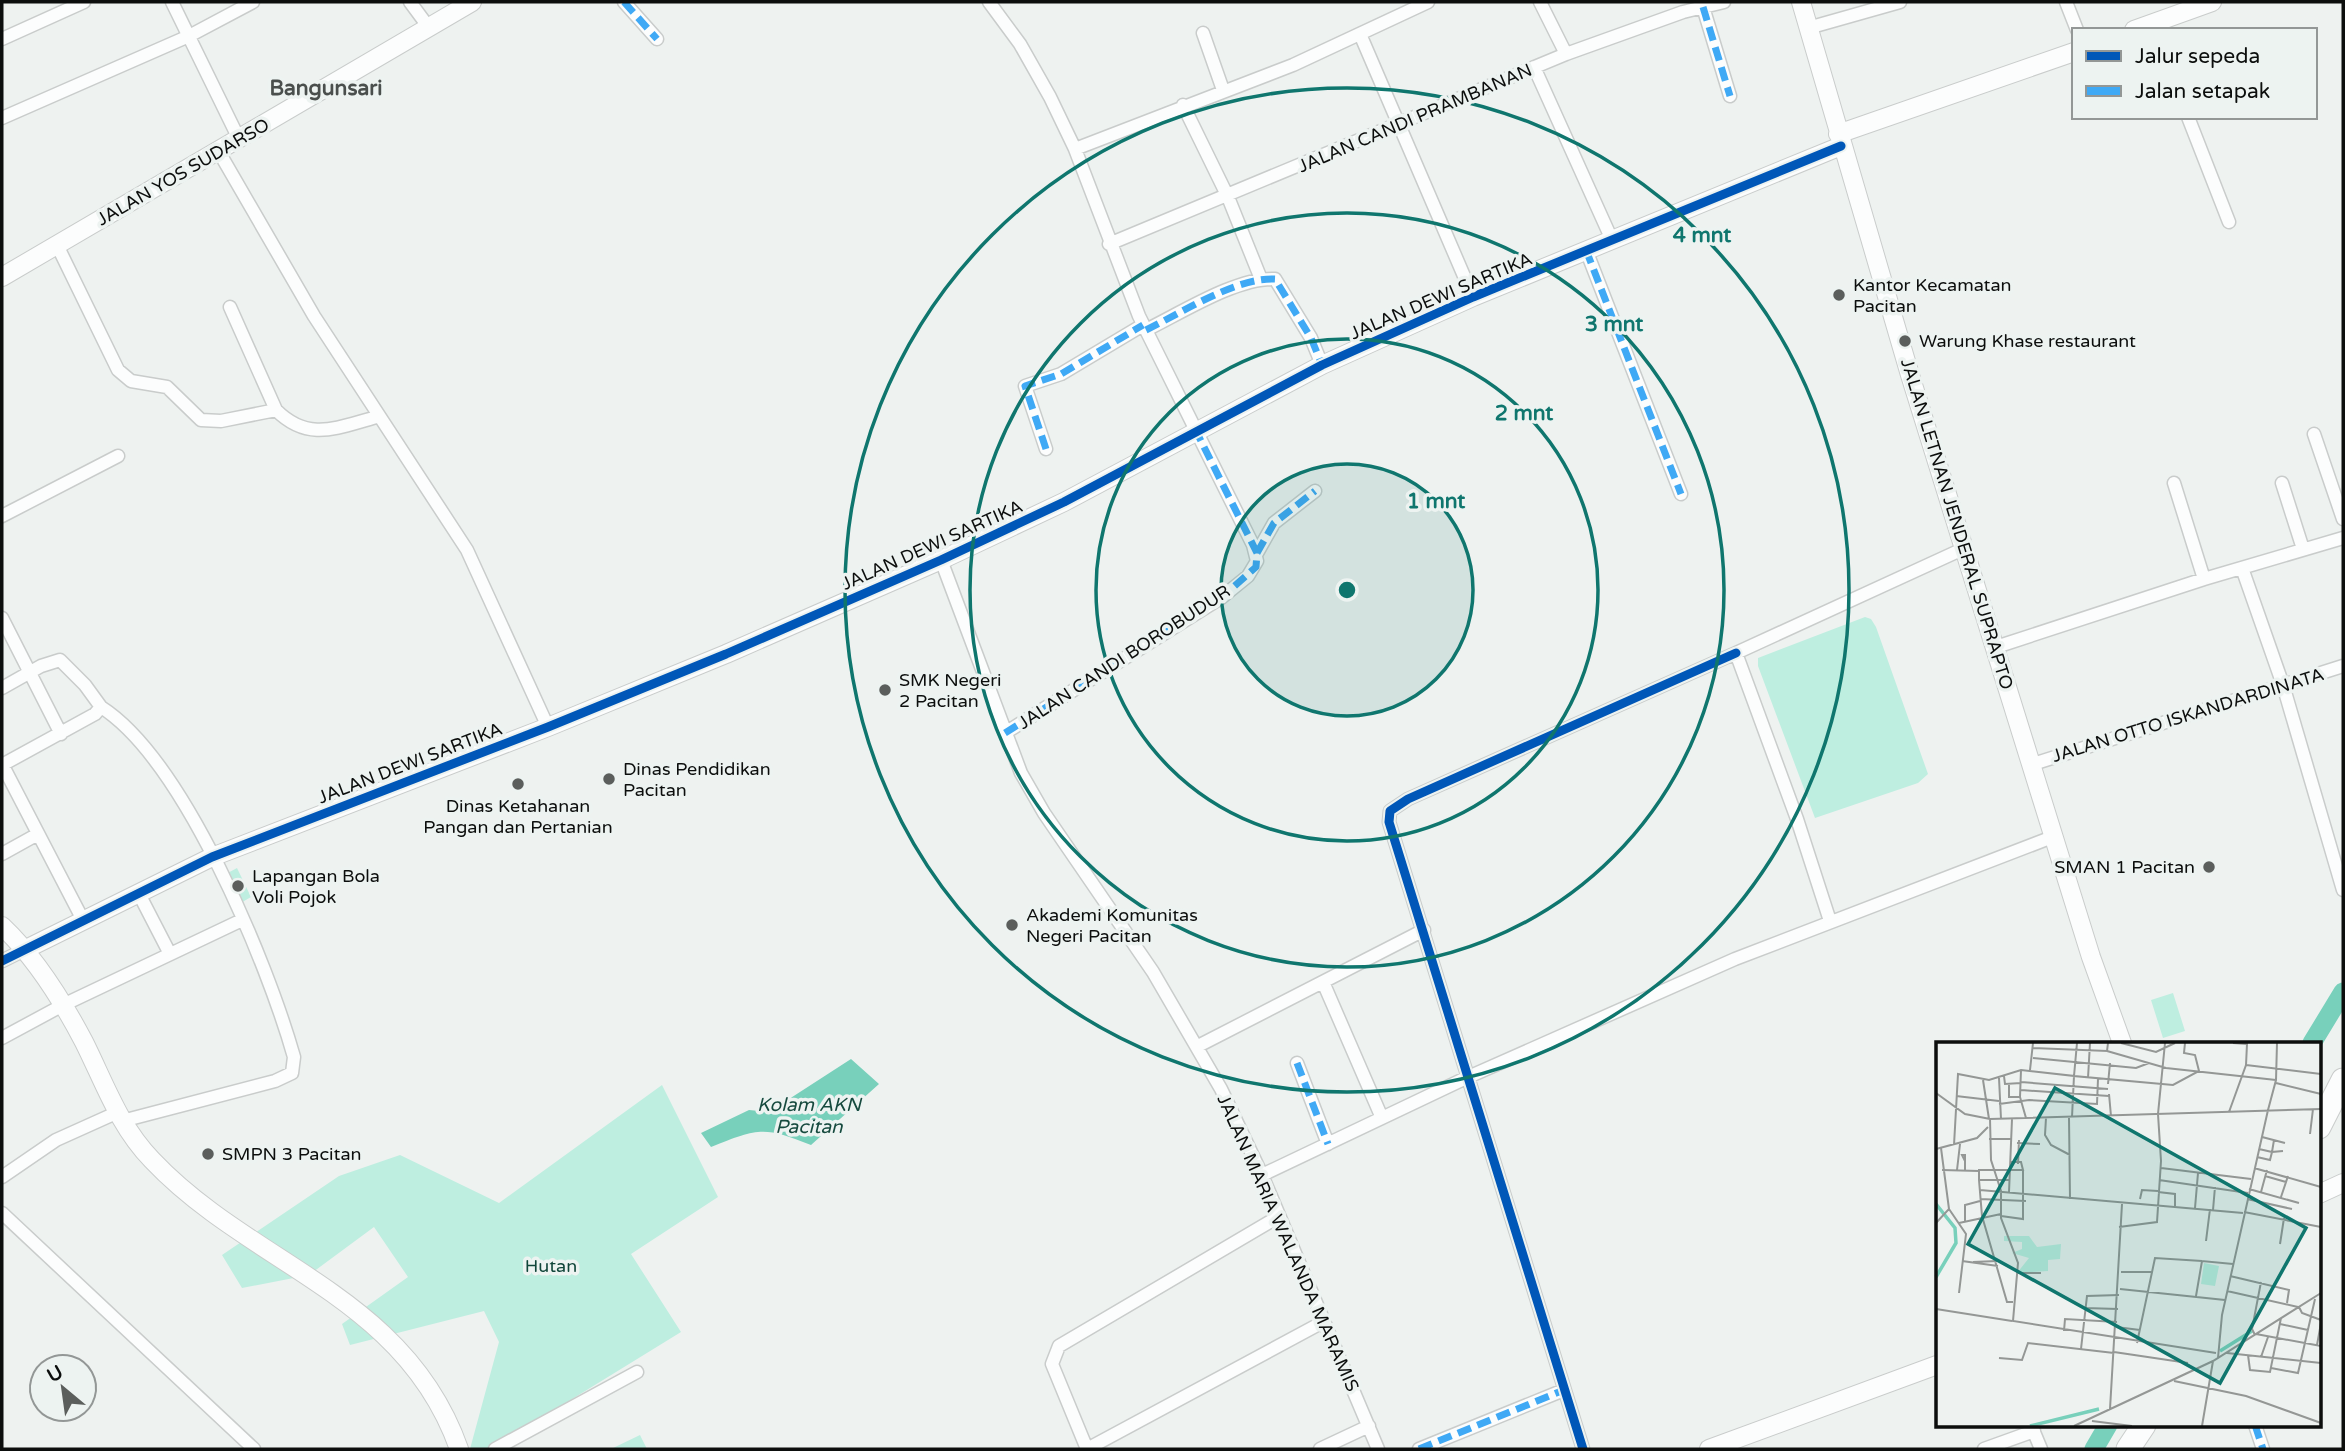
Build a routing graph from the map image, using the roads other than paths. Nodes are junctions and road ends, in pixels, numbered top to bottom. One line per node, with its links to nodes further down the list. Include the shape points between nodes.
1 (84, 2): 25 (street)
2 (172, 2): 23 (street)
3 (254, 2): 23 (street)
4 (410, 2): 20 (street)
5 (472, 2): 20 (street, JALAN YOS SUDARSO)
6 (624, 2): 24 (street)
7 (989, 2): 37 (street, via 1020,44)
8 (1428, 2): 22 (street)
9 (1540, 2): 27 (street)
10 (1724, 2): 15 (street, JALAN CANDI PRAMBANAN)
11 (1801, 2): 17 (street, JALAN LETNAN JENDERAL SUPRAPTO)
12 (1900, 2): 17 (street)
13 (2066, 2): 18 (street)
14 (2212, 2): 16 (street)
15 (1703, 7): 27 (street, JALAN CANDI PRAMBANAN); 30 (street)
16 (2170, 9): 19 (street)
17 (1808, 28): 36 (street, JALAN LETNAN JENDERAL SUPRAPTO)
18 (2076, 28)
19 (2145, 28)
20 (430, 29): 35 (street, JALAN YOS SUDARSO)
21 (1203, 33): 29 (street)
22 (1360, 33): 29 (street, via 1293,65); 34 (street)
23 (189, 36): 32 (street); 35 (street)
24 (657, 38)
25 (2, 39)
26 (2072, 53): 36 (street, JALAN DEWI SARTIKA)
27 (1566, 54): 28 (street, JALAN CANDI PRAMBANAN)
28 (1534, 67): 34 (street, JALAN CANDI PRAMBANAN); 41 (street)
29 (1223, 90): 31 (street)
30 (1730, 96)
31 (1183, 104): 37 (street); 39 (street)
32 (2, 118)
33 (2189, 119): 40 (street)
34 (1398, 125): 39 (street, JALAN CANDI PRAMBANAN); 47 (street)
35 (239, 139): 38 (street, JALAN YOS SUDARSO)
36 (1839, 140): 41 (street, JALAN DEWI SARTIKA); 64 (street, JALAN LETNAN JENDERAL SUPRAPTO)
37 (1075, 149): 42 (street)
38 (219, 152): 43 (street, JALAN YOS SUDARSO); 52 (street)
39 (1228, 197): 42 (street, JALAN CANDI PRAMBANAN); 46 (street)
40 (2229, 222)
41 (1612, 240): 44 (street, JALAN DEWI SARTIKA)
42 (1109, 244): 49 (street)
43 (57, 245): 45 (street, JALAN YOS SUDARSO); 51 (street, via 124,376 167,387 201,420 222,422)
44 (1586, 250): 47 (street, JALAN DEWI SARTIKA); 60 (street)
45 (2, 277)
46 (1261, 279): 49 (street); 50 (street, via 1275,279 1285,291)
47 (1473, 297): 50 (street, JALAN DEWI SARTIKA)
48 (230, 307): 51 (street)
49 (1145, 327): 53 (street); 55 (street, via 1061,374 1025,386)
50 (1322, 365): 53 (street, JALAN DEWI SARTIKA)
51 (276, 410): 52 (street, via 295,426 316,431)
52 (377, 417): 78 (street, via 429,487 467,550)
53 (1197, 433): 66 (street); 67 (street, JALAN DEWI SARTIKA)
54 (2314, 434): 62 (street)
55 (1046, 449)
56 (118, 456): 61 (street)
57 (2282, 483): 65 (street)
58 (2174, 484): 69 (street)
59 (1315, 491): 66 (street, JALAN CANDI BOROBUDUR, via 1274,523)
60 (1681, 494)
61 (2, 516)
62 (2343, 519)
63 (2343, 538): 65 (street)
64 (1965, 548): 71 (street, JALAN LETNAN JENDERAL SUPRAPTO); 72 (street)
65 (2303, 549): 68 (street)
66 (1257, 553): 79 (street, JALAN CANDI BOROBUDUR, via 1256,566 1220,598)
67 (940, 560): 78 (street, JALAN DEWI SARTIKA); 79 (street, JALAN MARIA WALANDA MARAMIS)
68 (2242, 568): 69 (street); 75 (street)
69 (2204, 579): 71 (street)
70 (2, 618): 74 (street)
71 (1996, 647): 82 (street, JALAN LETNAN JENDERAL SUPRAPTO)
72 (1736, 653): 91 (street); 93 (street, via 1390,811 1389,822)
73 (2343, 666): 75 (street, JALAN OTTO ISKANDARDINATA)
74 (29, 673): 76 (street); 77 (street, via 60,660); 80 (street)
75 (2283, 685): 82 (street, JALAN OTTO ISKANDARDINATA); 87 (street)
76 (2, 688)
77 (101, 708): 80 (street); 86 (street, via 120,719 161,768)
78 (548, 726): 86 (street, JALAN DEWI SARTIKA)
79 (1005, 733): 101 (street, JALAN MARIA WALANDA MARAMIS, via 1044,813)
80 (61, 734): 81 (street)
81 (2, 764): 83 (street)
82 (2033, 764): 84 (street, JALAN LETNAN JENDERAL SUPRAPTO)
83 (38, 834): 85 (street); 89 (street)
84 (2055, 836): 91 (street); 100 (street, JALAN LETNAN JENDERAL SUPRAPTO)
85 (2, 854)
86 (212, 858): 88 (street, JALAN DEWI SARTIKA); 90 (street)
87 (2343, 890)
88 (138, 892): 89 (street, JALAN DEWI SARTIKA); 95 (street)
89 (83, 920): 94 (street, JALAN DEWI SARTIKA)
90 (242, 920): 95 (street); 105 (street, via 280,1008 294,1057 292,1073 275,1081)
91 (1830, 921): 103 (street)
92 (2, 926): 94 (street)
93 (1423, 930): 97 (street); 103 (street)
94 (26, 949): 96 (street); 98 (street)
95 (170, 954): 98 (street)
96 (2, 961)
97 (1323, 982): 101 (street); 106 (street)
98 (63, 1005): 99 (street); 105 (street)
99 (2, 1038)
100 (2122, 1042)
101 (1198, 1046): 109 (street, JALAN MARIA WALANDA MARAMIS)
102 (1297, 1063): 108 (street)
103 (1466, 1078): 106 (street); 118 (street)
104 (2343, 1080): 107 (highway)
105 (119, 1117): 110 (street, via 56,1140); 125 (street, via 154,1163 205,1207 337,1294 379,1330 431,1391)
106 (1381, 1118): 108 (street)
107 (2320, 1125)
108 (1328, 1144): 109 (street)
109 (1262, 1175): 114 (street, JALAN MARIA WALANDA MARAMIS)
110 (2, 1177)
111 (2343, 1184): 112 (street)
112 (2320, 1194)
113 (2, 1213): 124 (street)
114 (1278, 1217): 115 (street, JALAN MARIA WALANDA MARAMIS); 127 (street, via 1059,1346 1052,1364)
115 (1323, 1322): 119 (street, JALAN MARIA WALANDA MARAMIS); 127 (street)
116 (1936, 1365): 123 (street)
117 (637, 1372): 126 (street)
118 (1564, 1390): 130 (street); 131 (street)
119 (1369, 1426): 128 (street); 129 (street, JALAN MARIA WALANDA MARAMIS)
120 (2143, 1426): 134 (highway)
121 (2255, 1426): 135 (street)
122 (2033, 1428): 132 (street); 133 (street)
123 (1717, 1448)
124 (254, 1449)
125 (459, 1449)
126 (495, 1449)
127 (1087, 1449)
128 (1320, 1449)
129 (1378, 1449)
130 (1419, 1449)
131 (1583, 1449)
132 (1984, 1449)
133 (2041, 1449)
134 (2128, 1449)
135 (2263, 1449)

